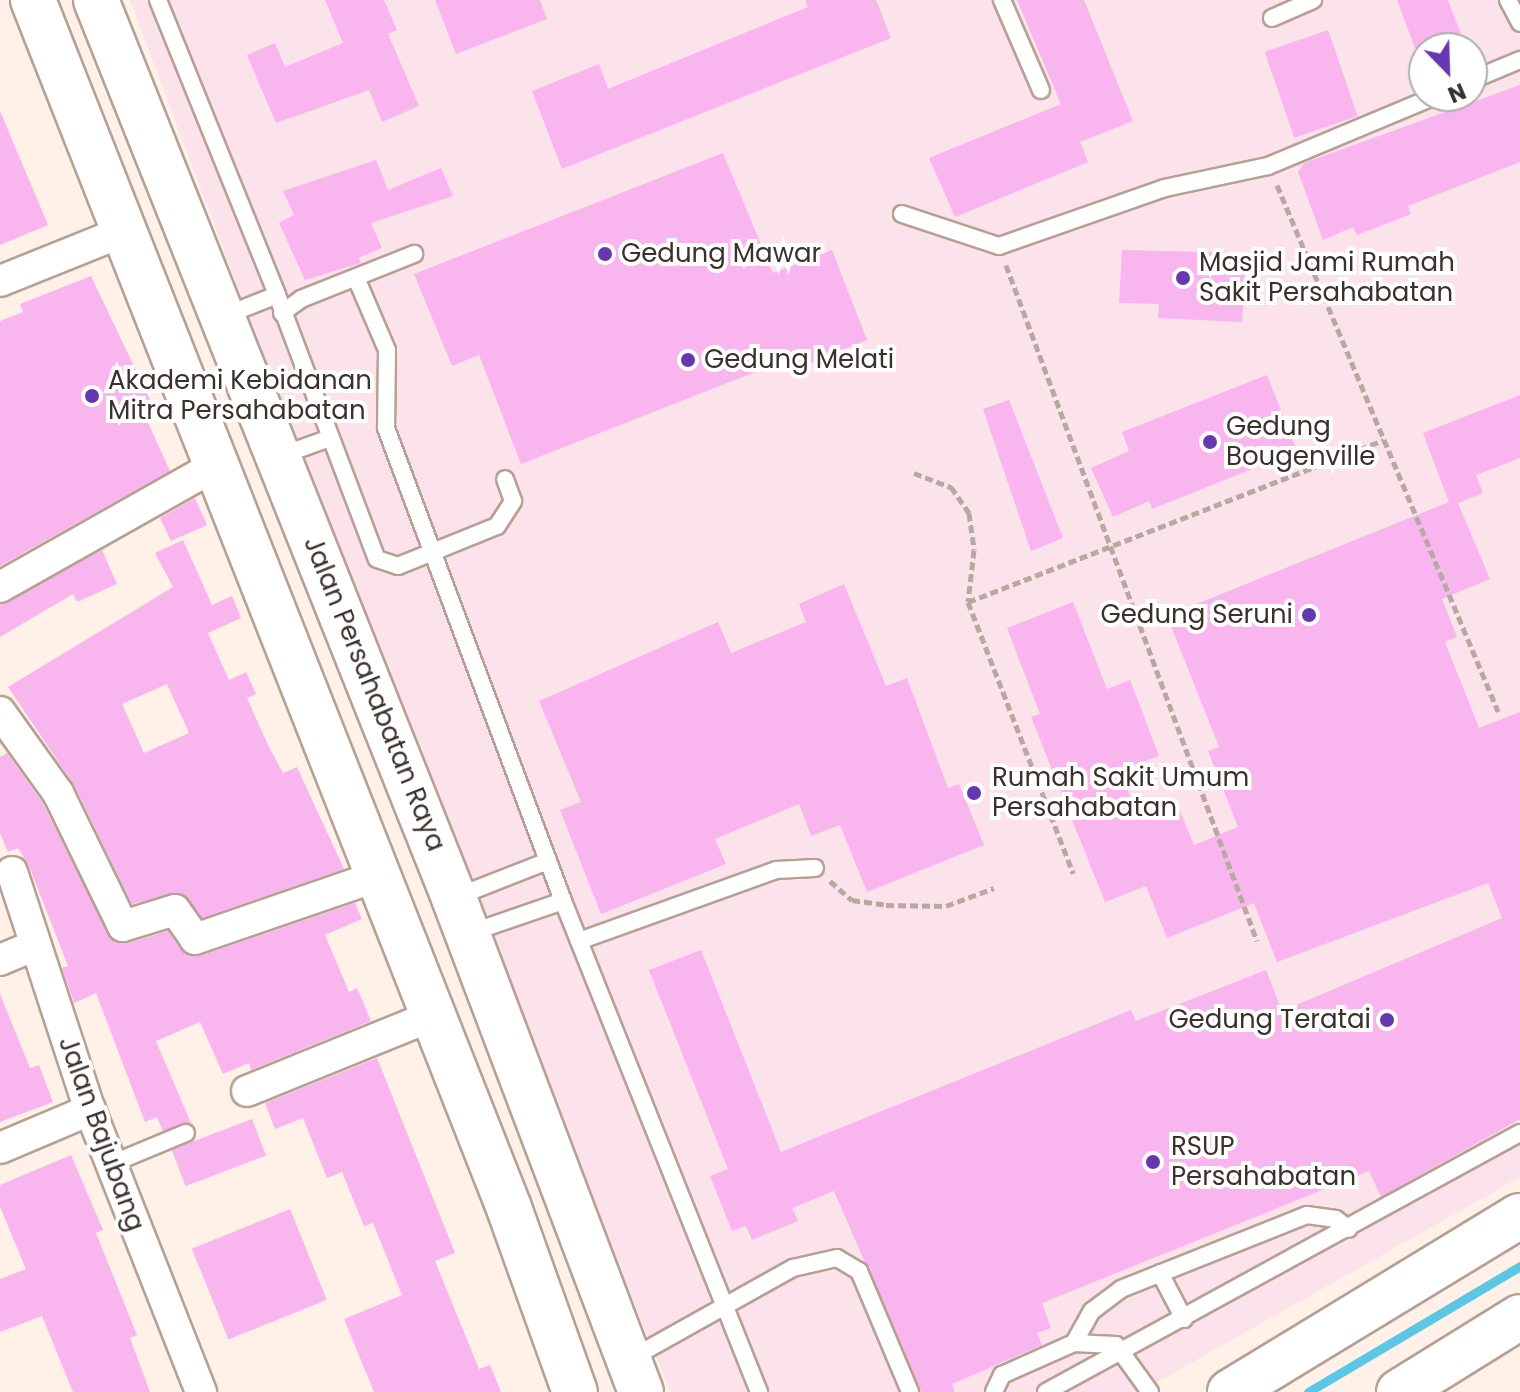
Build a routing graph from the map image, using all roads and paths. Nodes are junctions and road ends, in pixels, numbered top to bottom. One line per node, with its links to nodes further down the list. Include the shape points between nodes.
1 (33, 0): 15 (street)
2 (96, 0): 22 (street, Jalan Persahabatan Raya)
3 (158, 0): 20 (lane)
4 (1002, 0): 11 (lane)
5 (1313, 0): 7 (lane)
6 (1508, 0): 8 (lane)
7 (1272, 18)
8 (1520, 23)
9 (1520, 60): 10 (lane)
10 (1488, 73)
11 (1041, 90)
12 (1408, 107): 13 (lane)
13 (1268, 166): 16 (lane, via 1165,188); 24 (path)
14 (902, 214): 16 (lane)
15 (122, 232): 19 (street); 26 (street)
16 (999, 246): 29 (path)
17 (414, 254): 18 (lane)
18 (357, 280): 21 (lane, via 301,299); 30 (lane, via 387,350 386,428)
19 (0, 281)
20 (277, 295): 21 (lane); 22 (lane)
21 (282, 313): 23 (lane)
22 (222, 316): 25 (street, Jalan Persahabatan Raya)
23 (330, 438): 25 (lane); 30 (lane, via 377,559 398,566)
24 (1384, 440): 29 (path); 33 (path)
25 (280, 456): 42 (street, Jalan Persahabatan Raya)
26 (215, 466): 31 (street); 39 (street)
27 (914, 473): 32 (path, via 951,487 969,513 974,550)
28 (505, 479): 30 (lane, via 513,501 504,521)
29 (1113, 542): 32 (path); 44 (path)
30 (433, 553): 35 (lane)
31 (0, 587)
32 (968, 602): 38 (path)
33 (1498, 711)
34 (6, 726): 39 (street, via 58,793 123,926 175,910 195,939)
35 (548, 861): 41 (lane); 42 (lane)
36 (815, 868): 40 (path, via 852,900 886,905 946,906); 43 (lane, via 776,870)
37 (12, 872): 45 (street, Jalan Bajubang)
38 (1073, 873)
39 (378, 876): 47 (street)
40 (994, 888)
41 (563, 901): 42 (lane); 43 (lane)
42 (461, 916): 57 (street, Jalan Persahabatan Raya)
43 (579, 941): 58 (lane)
44 (1257, 941)
45 (33, 946): 46 (street); 49 (street, Jalan Bajubang)
46 (0, 960)
47 (432, 1016): 48 (street); 61 (street)
48 (247, 1091)
49 (90, 1110): 52 (street); 53 (street, Jalan Bajubang)
50 (186, 1133): 53 (lane)
51 (1520, 1133): 55 (lane)
52 (0, 1148)
53 (111, 1164): 65 (street, Jalan Bajubang)
54 (1520, 1216): 72 (street)
55 (1349, 1229): 56 (lane, via 1336,1219 1307,1215); 59 (lane)
56 (1160, 1273): 59 (lane); 62 (lane, via 1106,1298)
57 (606, 1304): 61 (street); 64 (street, Jalan Persahabatan Raya)
58 (723, 1306): 64 (lane); 67 (lane); 68 (lane, via 793,1268 837,1258 850,1263 859,1271)
59 (1184, 1319): 63 (lane)
60 (1517, 1326): 73 (street)
61 (550, 1327): 66 (street)
62 (1074, 1343): 63 (lane, via 1099,1341); 69 (lane, via 1002,1375)
63 (1124, 1352): 70 (lane); 71 (lane)
64 (634, 1376)
65 (201, 1392)
66 (575, 1392)
67 (759, 1392)
68 (910, 1392)
69 (994, 1392)
70 (1046, 1392)
71 (1150, 1392)
72 (1230, 1392)
73 (1399, 1392)

